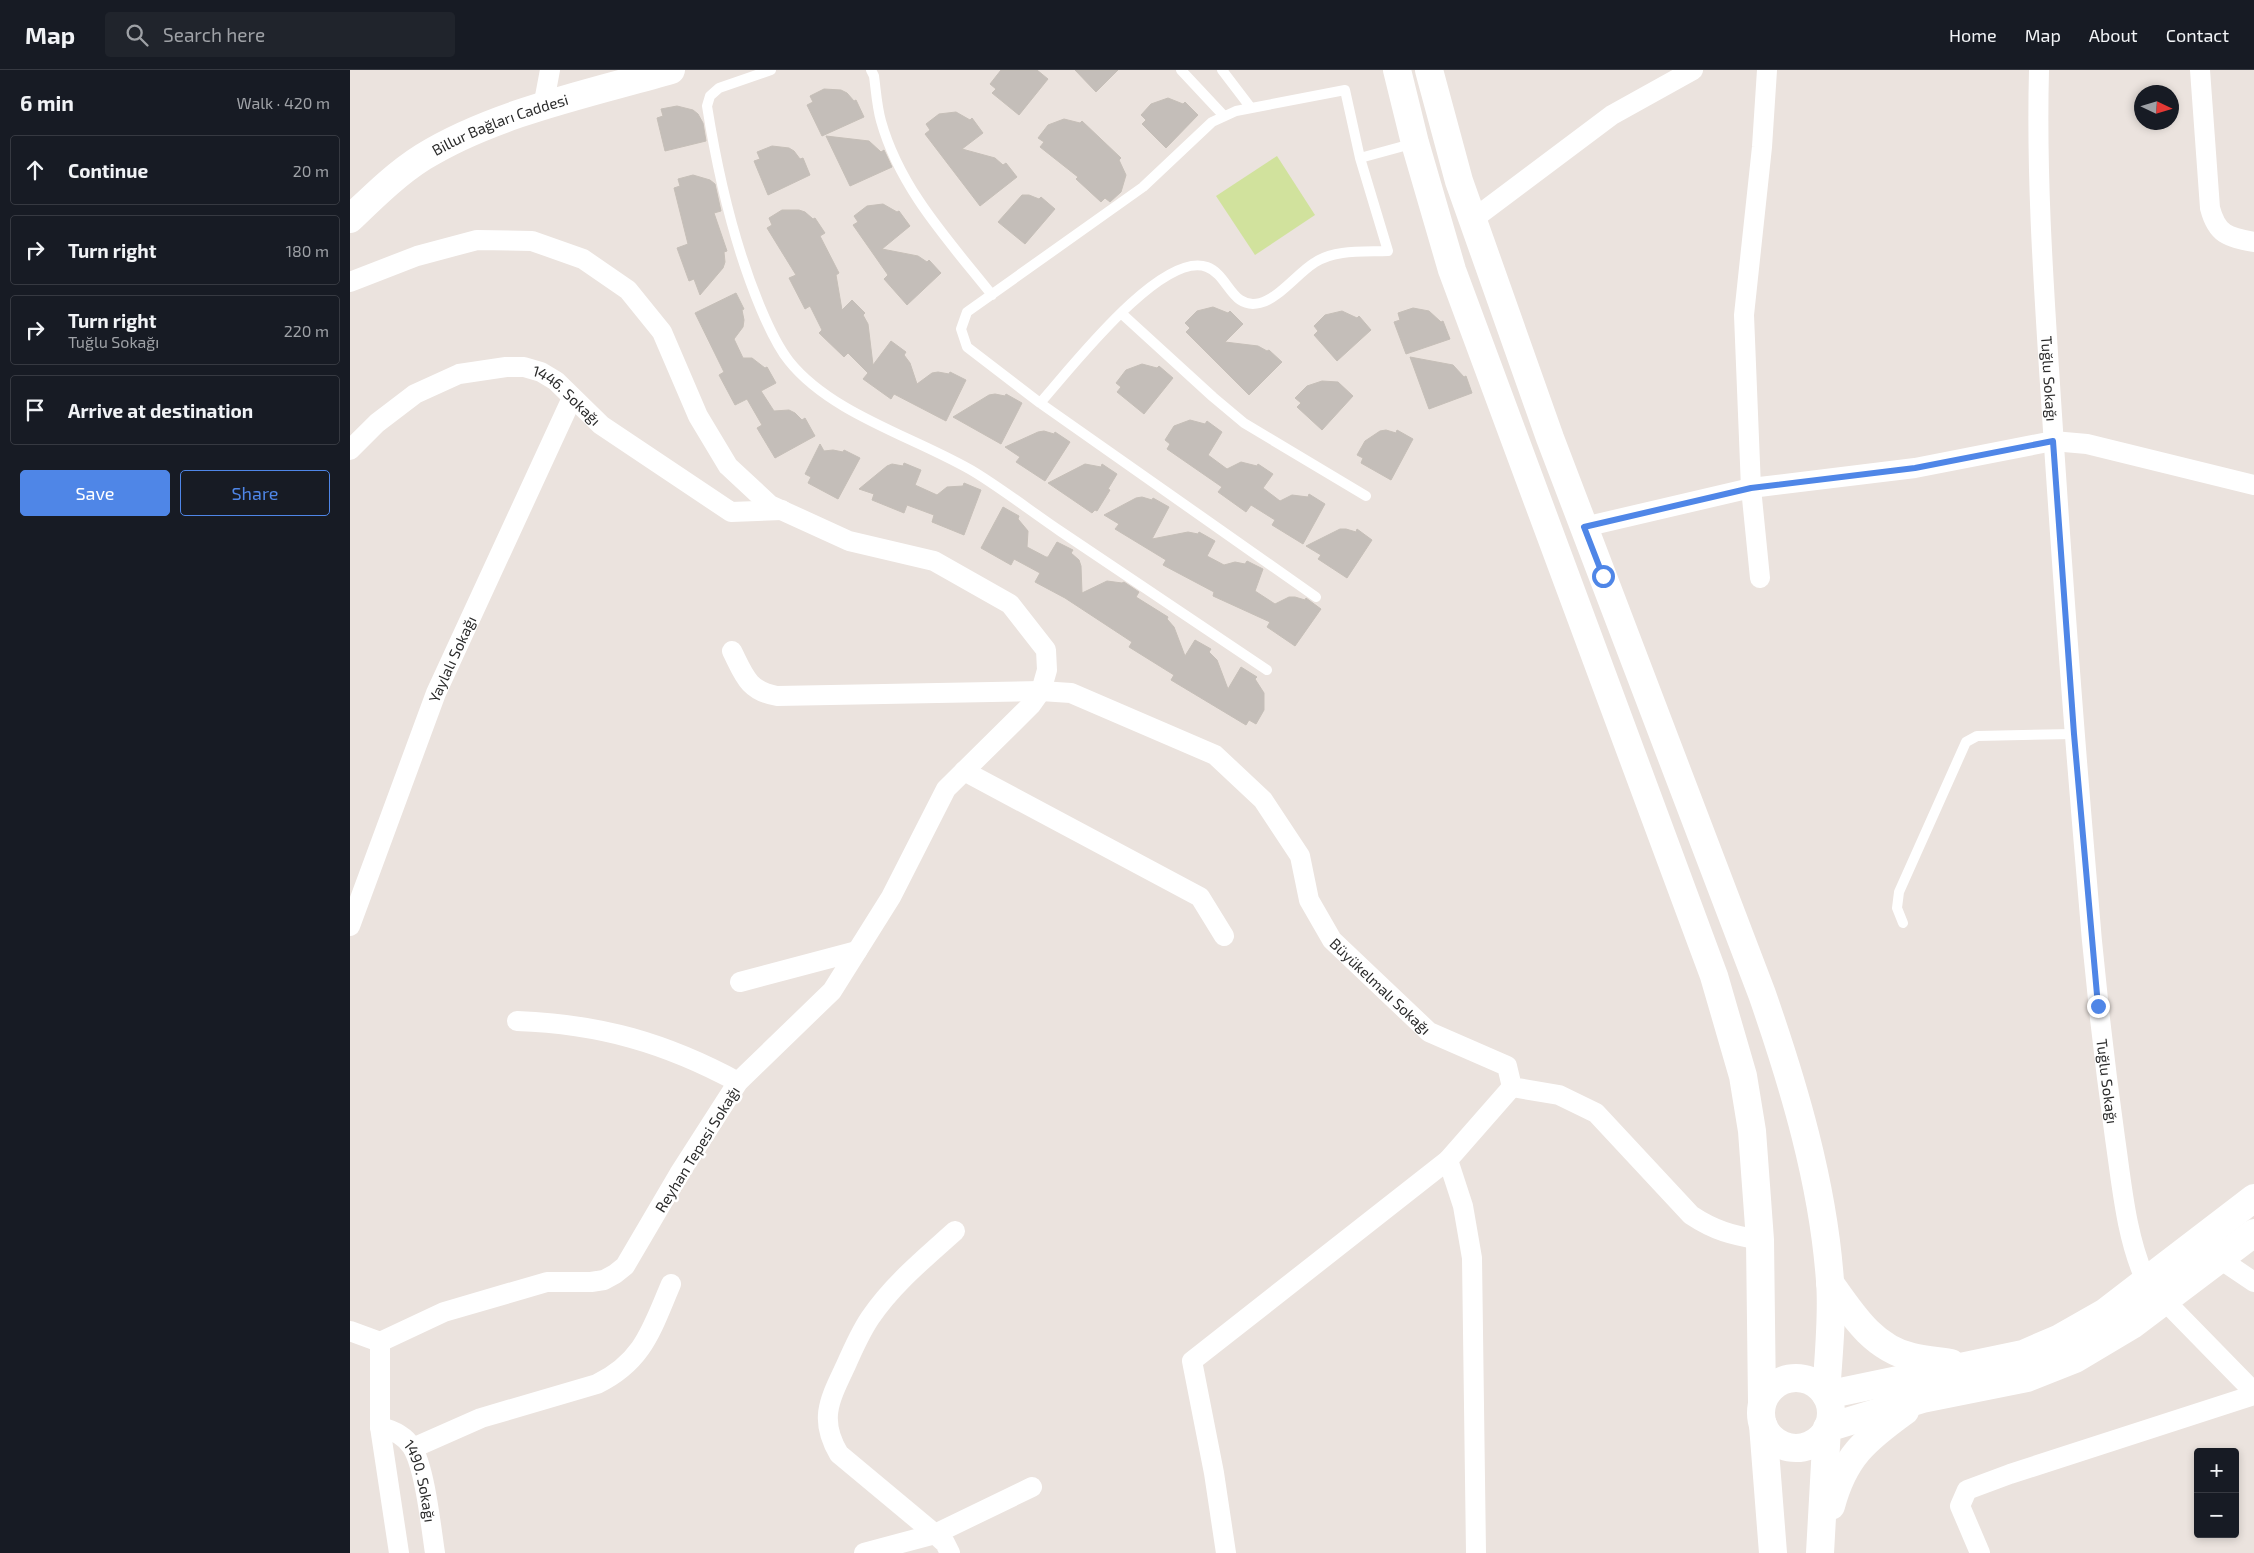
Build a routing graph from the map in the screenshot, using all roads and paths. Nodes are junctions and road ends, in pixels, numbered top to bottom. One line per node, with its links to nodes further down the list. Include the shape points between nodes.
1 (550, 70): 13 (street)
2 (671, 70): 13 (street, Billur Bağları Caddesi)
3 (771, 70): 36 (lane, via 719,88 710,96 707,106 730,221 743,263 773,336 788,360 822,392 977,474)
4 (871, 70): 22 (lane, via 880,120 898,166 920,204)
5 (1181, 70): 15 (lane)
6 (1222, 70): 14 (lane)
7 (1397, 70): 16 (street)
8 (1430, 70): 19 (street, via 1458,181)
9 (1693, 70): 19 (street, via 1612,115)
10 (1767, 70): 29 (street, via 1744,315)
11 (2039, 70): 26 (street, Tuğlu Sokağı, via 2040,232)
12 (2200, 70): 20 (street, via 2213,220 2230,238)
13 (543, 107): 18 (street, Billur Bağları Caddesi, via 449,142 393,179)
14 (1251, 108): 15 (lane); 17 (lane, via 1345,90)
15 (1224, 116): 22 (lane, via 1201,130 1143,187)
16 (1414, 143): 17 (lane); 52 (street, via 1452,270 1727,1016 1743,1076 1752,1131)
17 (1360, 158): 23 (lane, via 1388,251 1345,253 1323,258 1271,298 1254,304 1237,299 1213,270 1194,265 1154,283)
18 (350, 219)
19 (1472, 220): 32 (street)
20 (2254, 242)
21 (350, 282): 31 (street, via 416,256 477,240 532,241 583,259 628,290 662,332 698,416 728,466 770,505)
22 (992, 295): 25 (lane, via 967,312 962,323 964,341)
23 (1121, 313): 25 (lane); 30 (lane, via 1244,423)
24 (572, 398): 27 (street, 1446. Sokağı, via 556,381 524,367 459,374 415,394 377,423); 31 (street, 1446. Sokağı, via 601,425 731,512); 41 (street, Yaylalı Sokağı, via 436,693)
25 (1040, 403): 34 (lane)
26 (2053, 441): 28 (street, via 2102,448); 29 (street, via 1915,468); 38 (street, Tuğlu Sokağı)
27 (350, 450)
28 (2254, 485)
29 (1751, 488): 32 (street); 33 (street)
30 (1366, 496)
31 (782, 510): 37 (street, via 850,540 934,561 1010,604 1046,650 1047,670)
32 (1584, 527): 56 (street, via 1777,1036 1811,1157)
33 (1760, 578)
34 (1316, 596)
35 (732, 651): 37 (street, via 749,683 766,694 777,696)
36 (1267, 670)
37 (1042, 691): 39 (street, Reyhan Tepesi Sokağı); 47 (street, Büyükelmalı Sokağı, via 1071,693 1214,755 1263,800 1300,856 1309,900 1332,940 1429,1032 1508,1066)
38 (2074, 734): 40 (lane, via 1977,736 1966,742 1899,892 1897,908); 54 (street, Tuğlu Sokağı, via 2108,1090 2129,1225)
39 (964, 771): 42 (street, via 1200,897); 43 (street, Reyhan Tepesi Sokağı, via 946,789 891,896)
40 (1903, 922)
41 (350, 926)
42 (1224, 936)
43 (857, 951): 44 (street); 46 (street, Reyhan Tepesi Sokağı, via 832,991)
44 (740, 982)
45 (517, 1021): 46 (street, via 583,1026 647,1041)
46 (738, 1082): 60 (street, Reyhan Tepesi Sokağı, via 625,1266 615,1274 591,1282 547,1282 504,1294 444,1312)
47 (1512, 1087): 48 (street); 52 (street, via 1558,1095 1596,1113 1692,1215 1725,1233)
48 (1448, 1160): 76 (street, via 1192,1361); 77 (street, via 1463,1206 1472,1258)
49 (2254, 1198): 54 (street)
50 (956, 1231): 70 (street, via 898,1283 877,1307 827,1408 830,1436 839,1454)
51 (2254, 1233): 53 (street)
52 (1760, 1240): 65 (street)
53 (2220, 1259): 55 (street); 58 (street)
54 (2146, 1281): 61 (street, via 2104,1313 2060,1338 2023,1354)
55 (2254, 1282)
56 (1830, 1283): 61 (street, via 1862,1328 1886,1346 1910,1356); 63 (street)
57 (671, 1284): 68 (street, via 641,1349 623,1369 597,1384 481,1418)
58 (2165, 1301): 62 (street); 64 (street, via 2075,1359 2027,1378)
59 (350, 1331): 60 (street)
60 (380, 1342): 66 (street)
61 (1967, 1366): 63 (street)
62 (2254, 1394): 79 (street, via 1967,1490 1960,1506)
63 (1826, 1395): 65 (street, via 1809,1380 1786,1379 1768,1392); 67 (street, via 1831,1412)
64 (1922, 1399): 67 (street); 71 (street, via 1855,1452 1838,1482)
65 (1763, 1414): 67 (street, via 1769,1436 1789,1447 1811,1444 1821,1438); 78 (street)
66 (380, 1428): 68 (street, 1490. Sokağı, via 396,1432); 72 (street)
67 (1827, 1428): 71 (street)
68 (413, 1448): 73 (street, 1490. Sokağı)
69 (1032, 1487): 70 (street)
70 (935, 1534): 74 (street); 75 (street)
71 (1820, 1551)
72 (399, 1553)
73 (435, 1553)
74 (864, 1553)
75 (950, 1553)
76 (1226, 1553)
77 (1476, 1553)
78 (1774, 1553)
79 (1980, 1553)

